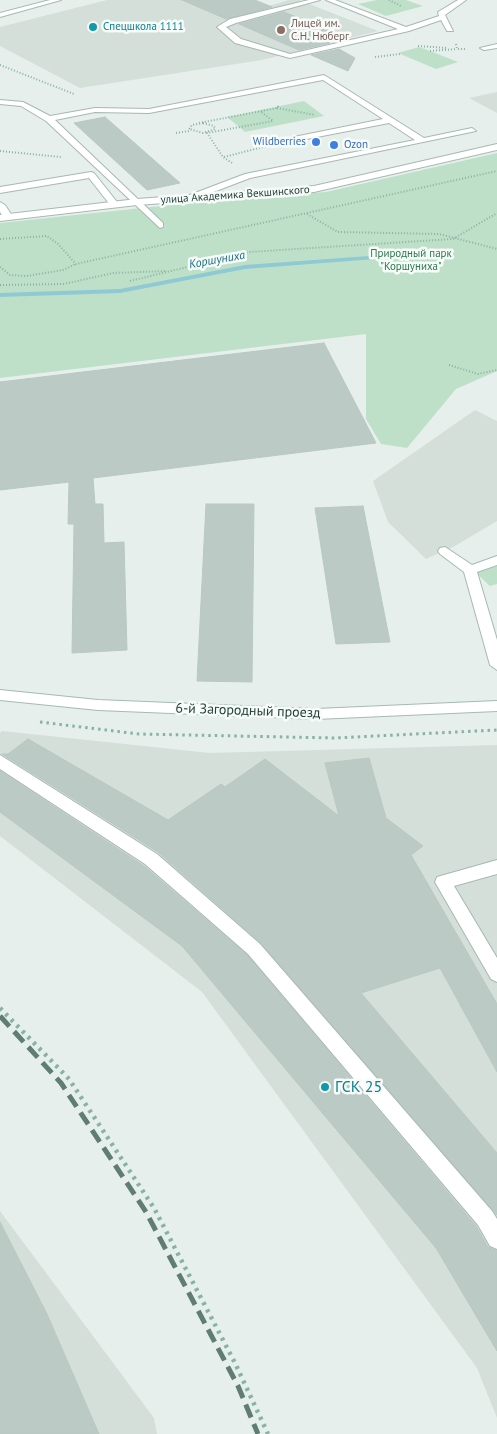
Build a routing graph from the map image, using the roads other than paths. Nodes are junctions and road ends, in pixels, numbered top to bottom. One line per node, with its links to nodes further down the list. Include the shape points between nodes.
1 (58, 0): 5 (street)
2 (318, 0): 7 (street, via 233,20 221,27 238,41 290,56)
3 (329, 0): 7 (street)
4 (463, 0): 6 (street, via 441,14)
5 (0, 15)
6 (443, 18): 7 (street); 8 (street)
7 (406, 29)
8 (450, 29)
9 (497, 46): 10 (street)
10 (484, 48)
11 (0, 102): 12 (street, via 23,104)
12 (49, 119): 13 (street, via 95,110 150,111 324,78); 20 (street)
13 (390, 120): 15 (street); 16 (street)
14 (472, 131): 16 (street)
15 (289, 141)
16 (423, 142): 19 (street, via 248,176)
17 (497, 147): 19 (street, улица Академика Векшинского, via 314,189)
18 (0, 190): 21 (street, via 91,175)
19 (190, 198): 20 (street, улица Академика Векшинского)
20 (137, 202): 21 (street, улица Академика Векшинского); 24 (street)
21 (114, 204): 23 (street, улица Академика Векшинского)
22 (0, 205): 23 (street)
23 (4, 218)
24 (160, 225)
25 (445, 551): 27 (street)
26 (497, 560): 27 (street)
27 (470, 570): 28 (street)
28 (495, 650): 29 (street)
29 (497, 665)
30 (0, 695): 31 (street, 6-й Загородный проезд, via 98,705 316,714)
31 (497, 706)
32 (0, 761): 35 (street, via 151,859 254,949 485,1218)
33 (497, 867): 34 (street, via 443,882)
34 (497, 974)
35 (497, 1240)

